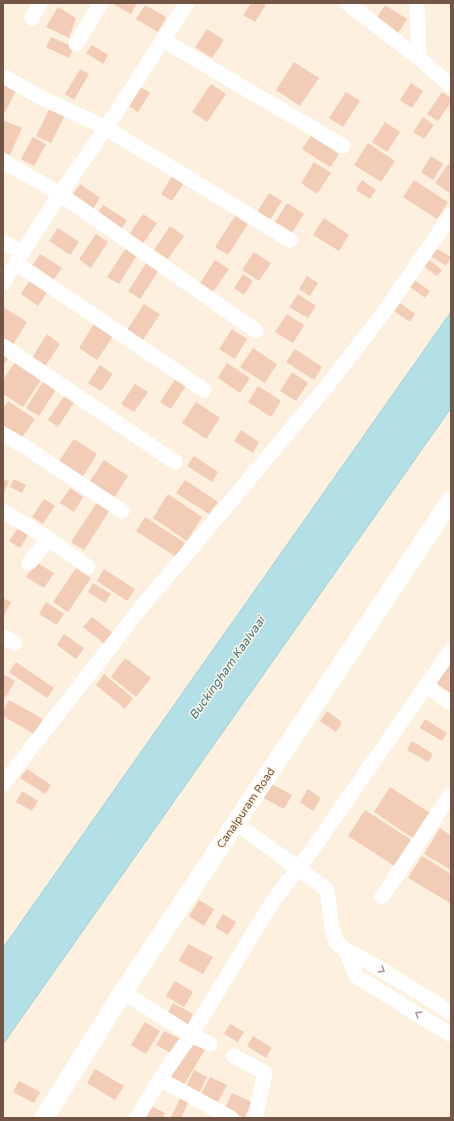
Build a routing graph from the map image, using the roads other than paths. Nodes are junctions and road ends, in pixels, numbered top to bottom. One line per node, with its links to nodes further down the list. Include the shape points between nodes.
1 (40, 3): 6 (street)
2 (102, 3): 8 (street)
3 (187, 3): 7 (street)
4 (346, 3): 9 (street)
5 (417, 3): 9 (street)
6 (32, 18)
7 (163, 40): 12 (street); 13 (street)
8 (76, 44)
9 (418, 58): 11 (street)
10 (3, 76): 12 (street, via 42,98)
11 (451, 86)
12 (106, 128): 15 (street); 17 (street)
13 (343, 146)
14 (3, 161): 15 (street)
15 (60, 194): 19 (street); 21 (street)
16 (451, 215): 35 (street, via 387,308 327,386 147,600)
17 (290, 240)
18 (3, 242): 19 (street)
19 (19, 258): 20 (street); 23 (street)
20 (3, 283)
21 (256, 331)
22 (3, 346): 25 (street)
23 (204, 390)
24 (3, 434): 28 (street)
25 (175, 462)
26 (451, 500): 37 (street, Canalpuram Road)
27 (3, 511): 29 (street)
28 (122, 511)
29 (49, 539): 30 (street); 31 (street)
30 (29, 563)
31 (88, 567)
32 (451, 650): 33 (street)
33 (427, 686): 34 (street); 38 (street)
34 (451, 703)
35 (3, 784)
36 (451, 794): 39 (street)
37 (236, 824): 38 (street); 41 (street, Canalpuram Road)
38 (298, 868): 40 (street, via 326,889 333,933); 43 (street, via 273,901)
39 (382, 897)
40 (347, 952): 42 (street, one-way to 42, via 364,959); 44 (street, one-way to 40, via 356,976)
41 (123, 992): 43 (street); 48 (street, Canalpuram Road)
42 (451, 1013)
43 (191, 1035): 45 (street); 47 (street)
44 (451, 1035)
45 (210, 1044)
46 (234, 1056): 51 (street, via 266,1073)
47 (160, 1079): 49 (street); 50 (street)
48 (44, 1118)
49 (137, 1118)
50 (231, 1118)
51 (255, 1118)

